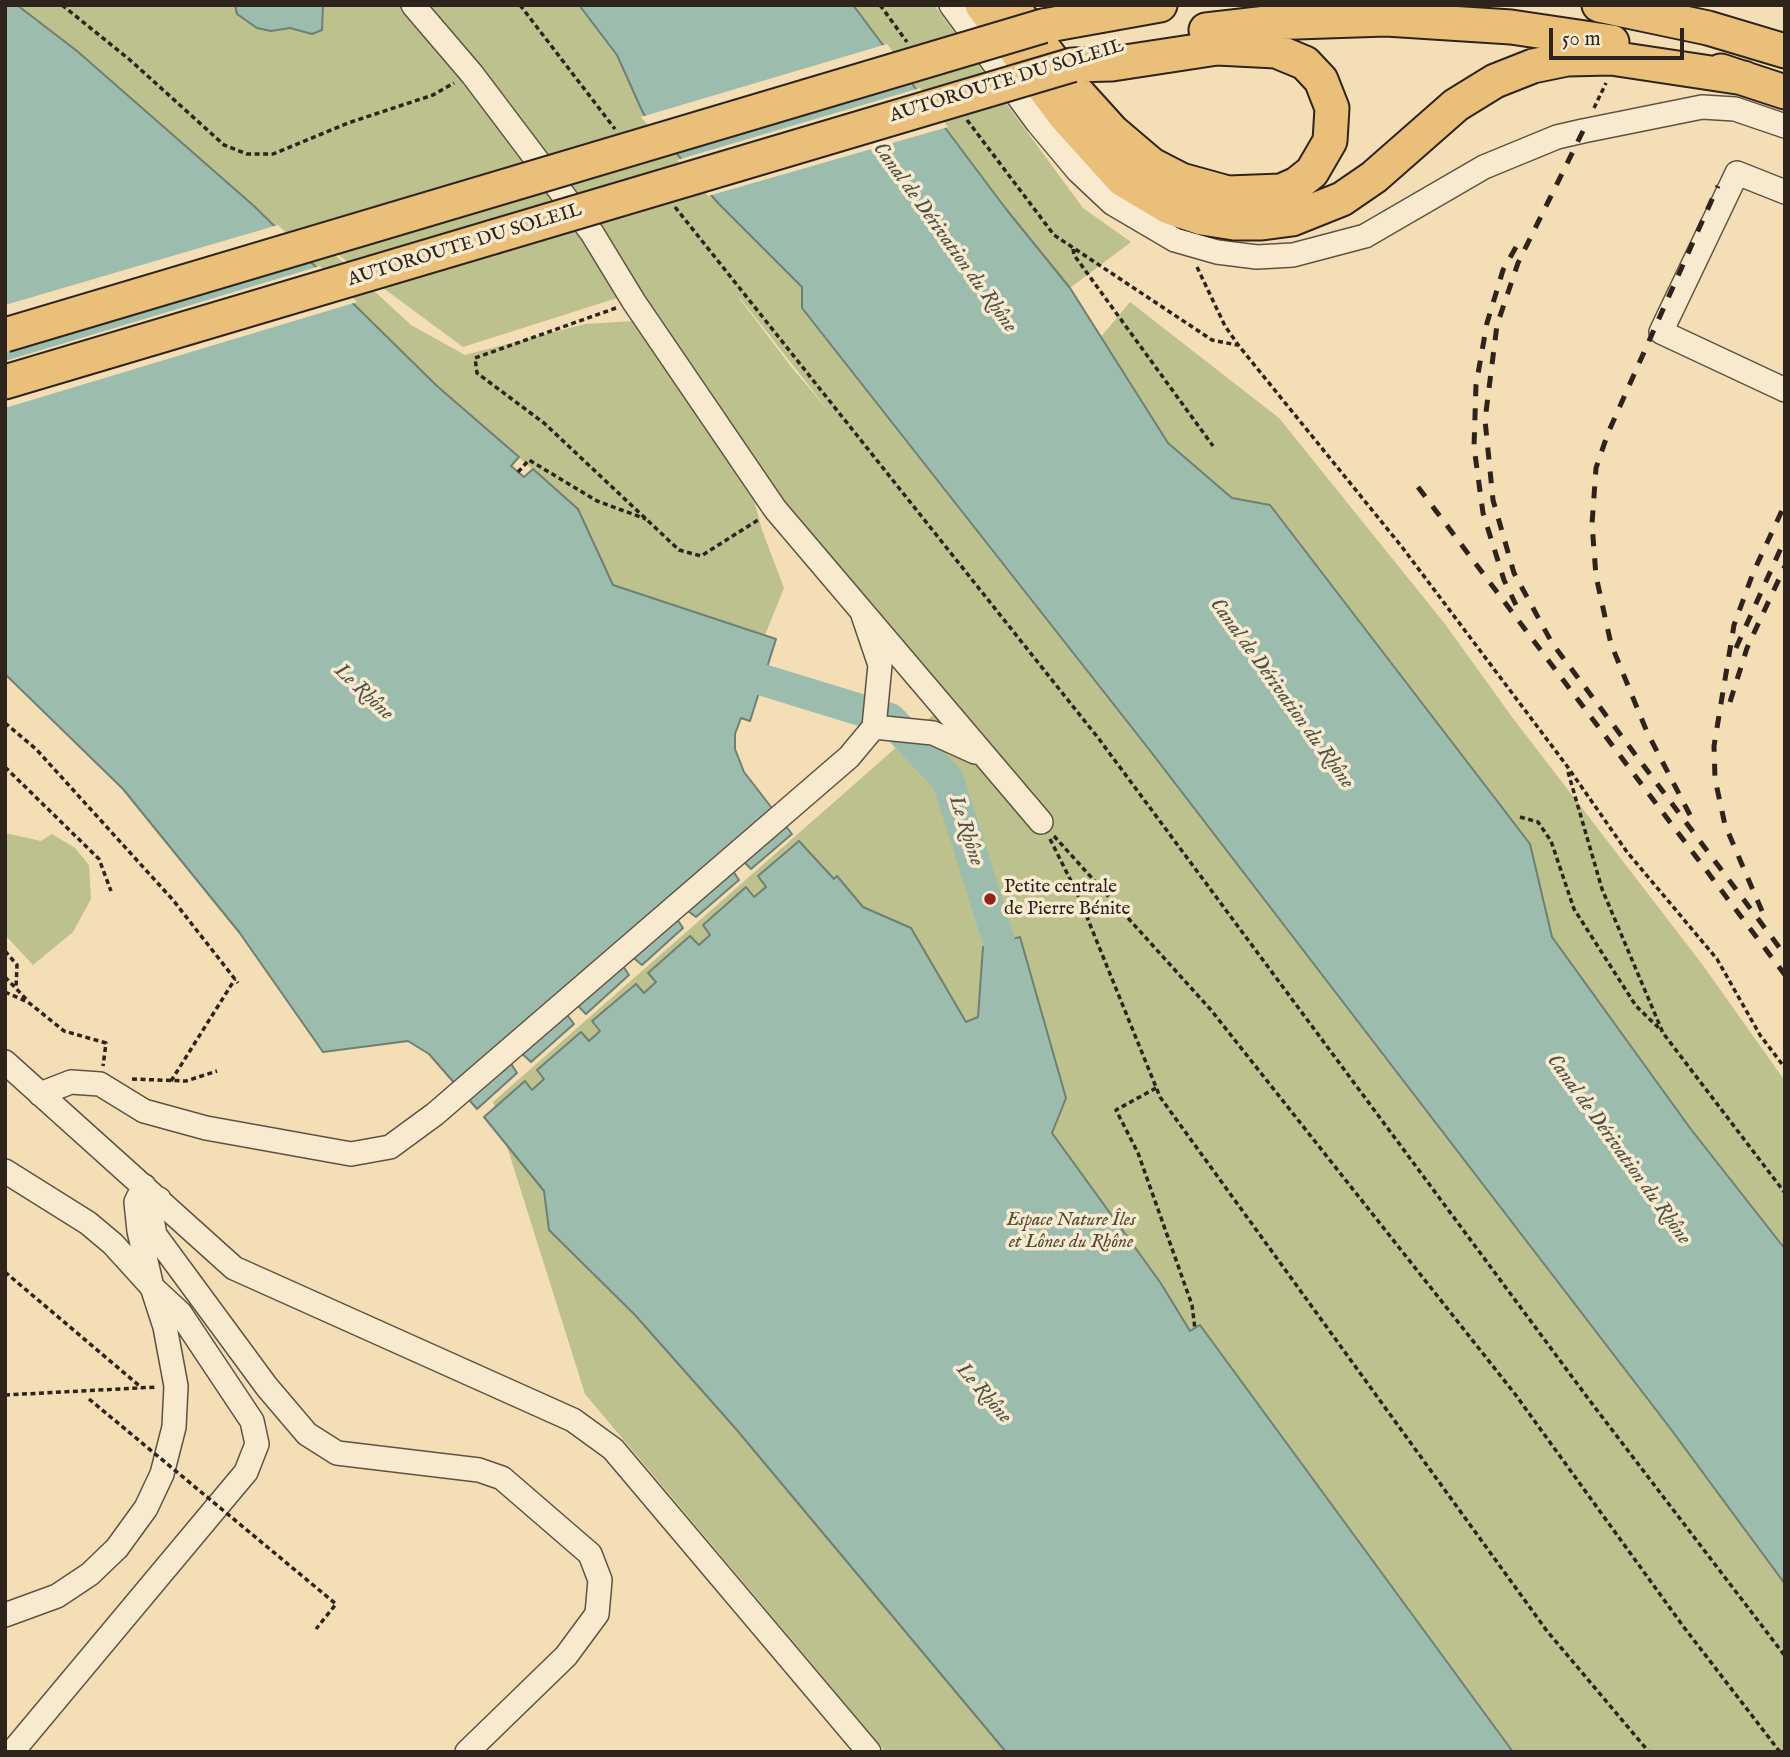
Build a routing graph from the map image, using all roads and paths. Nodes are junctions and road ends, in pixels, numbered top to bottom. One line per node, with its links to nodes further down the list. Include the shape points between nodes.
1 (62, 5): 17 (path, via 224,145 247,154 273,154 433,95)
2 (413, 5): 17 (street)
3 (520, 5): 24 (path)
4 (880, 5): 14 (path)
5 (951, 5): 27 (street, via 1078,171 1112,203)
6 (982, 5): 19 (highway, via 1066,117 1122,179 1168,207 1234,223 1292,219 1334,203 1374,177 1466,99 1533,66 1611,58)
7 (1011, 5): 16 (highway, via 1112,131 1152,165 1181,180 1228,193 1280,191 1312,172 1330,141 1332,108 1321,80 1304,63 1276,51 1217,48 1112,64)
8 (1084, 5): 12 (highway)
9 (1160, 5): 12 (highway, AUTOROUTE DU SOLEIL)
10 (1598, 5): 15 (highway, via 1709,28)
11 (1698, 5): 13 (highway)
12 (1043, 26): 30 (highway, AUTOROUTE DU SOLEIL, bridge)
13 (1785, 32)
14 (913, 49)
15 (1785, 51)
16 (1072, 65): 19 (highway, AUTOROUTE DU SOLEIL, via 1106,48 1203,30 1387,19 1511,27 1588,38); 32 (highway, AUTOROUTE DU SOLEIL, bridge)
17 (472, 74): 29 (street, via 592,233)
18 (1608, 78): 23 (path)
19 (1744, 78): 20 (highway, AUTOROUTE DU SOLEIL)
20 (1785, 92)
21 (963, 115): 28 (path, via 1054,235)
22 (1785, 126): 23 (street, via 1735,109 1702,107)
23 (1583, 131): 27 (street, via 1483,167 1365,236 1293,255 1256,257)
24 (620, 136)
25 (1785, 192): 33 (street, via 1737,173 1661,332)
26 (671, 202): 72 (path, via 1098,739)
27 (1187, 245): 31 (path)
28 (1073, 249): 31 (path, via 1212,340); 34 (path)
29 (634, 302): 36 (street); 37 (path, via 474,358 477,373 544,423)
30 (5, 335)
31 (1239, 346): 42 (path, via 1402,547)
32 (5, 382)
33 (1785, 390)
34 (1213, 446)
35 (518, 472): 37 (path, via 529,460 597,501)
36 (775, 509): 37 (path, via 701,556 679,551); 38 (street)
37 (648, 520)
38 (863, 615): 40 (street, via 880,665); 41 (street)
39 (5, 723): 56 (path, via 36,749 173,900 237,981)
40 (874, 727): 41 (street, via 933,733); 57 (street, via 849,757 435,1114 390,1147 351,1154 206,1128 144,1111)
41 (983, 755): 45 (street)
42 (1567, 766): 52 (path, via 1602,889); 54 (path, via 1627,852 1717,959 1760,1035)
43 (5, 767): 46 (path, via 99,859)
44 (1520, 817): 52 (path, via 1538,822 1551,841 1574,909 1636,1006)
45 (1041, 822): 58 (path, via 1078,895); 77 (path, via 1212,1010 1515,1394)
46 (111, 891)
47 (5, 951): 49 (path, via 17,965)
48 (5, 977): 49 (path)
49 (16, 988): 51 (path)
50 (5, 992): 51 (path)
51 (29, 1002): 57 (path, via 64,1031 106,1044)
52 (1663, 1033): 62 (path)
53 (5, 1062): 59 (street)
54 (1785, 1068)
55 (217, 1071): 56 (path)
56 (171, 1081): 57 (path, via 126,1079)
57 (100, 1084): 59 (street, via 72,1082)
58 (1156, 1088): 65 (path, via 1116,1110 1138,1153 1192,1305); 76 (path, via 1547,1631)
59 (40, 1094): 61 (street)
60 (5, 1171): 64 (street, via 88,1223)
61 (151, 1192): 64 (street, via 136,1202); 74 (street, via 155,1235 307,1434 337,1453 479,1470 502,1478 590,1554 600,1580 597,1614 566,1656); 75 (street, via 234,1268 573,1420 613,1448)
62 (1785, 1193)
63 (5, 1272): 67 (path)
64 (152, 1287): 66 (street, via 170,1346); 73 (street, via 180,1314 252,1421 257,1444 246,1472)
65 (1195, 1329)
66 (176, 1386): 67 (path); 70 (street, via 174,1427 162,1474 146,1508 117,1548 57,1596)
67 (142, 1388): 68 (path)
68 (5, 1395)
69 (89, 1399): 71 (path, bridge, via 337,1604)
70 (5, 1615)
71 (316, 1629)
72 (1785, 1657)
73 (12, 1752)
74 (467, 1752)
75 (869, 1752)
76 (1648, 1752)
77 (1780, 1752)

